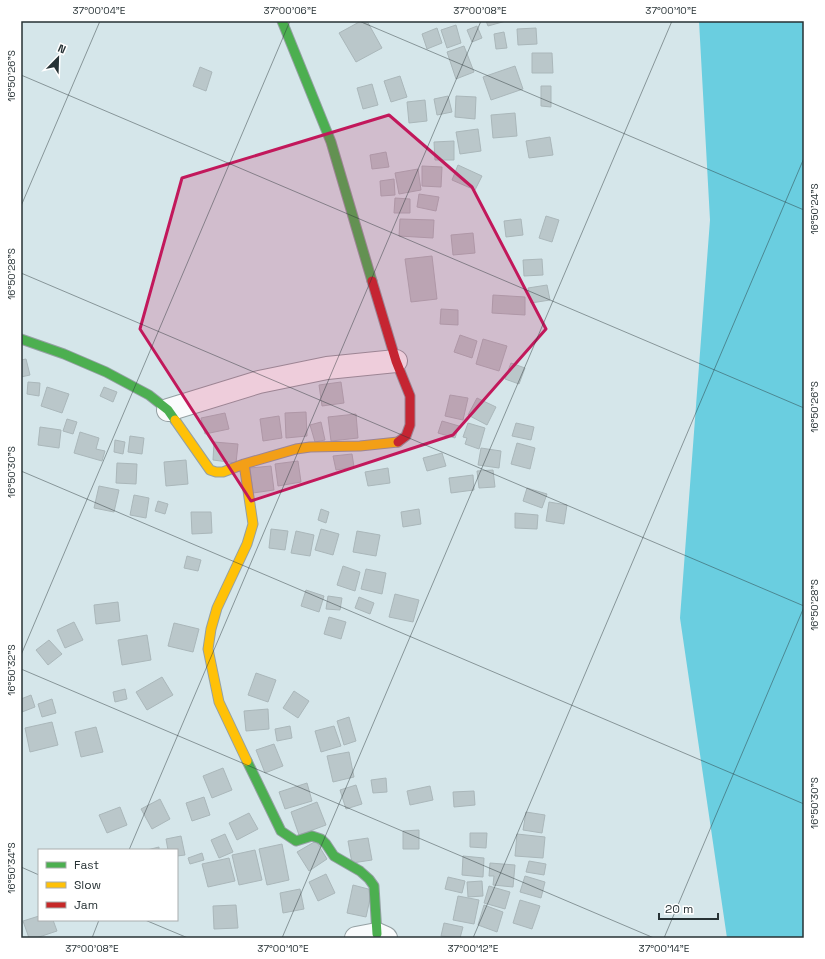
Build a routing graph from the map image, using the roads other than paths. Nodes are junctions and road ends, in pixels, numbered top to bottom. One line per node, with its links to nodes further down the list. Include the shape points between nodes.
1 (282, 21): 3 (street, via 331,142)
2 (21, 339): 4 (street, via 106,372 149,395)
3 (396, 361): 4 (street, via 328,368 259,382); 5 (street, via 410,396 410,425 406,436 398,442 296,449)
4 (168, 410): 5 (street, via 210,470 223,472)
5 (244, 464): 6 (street, via 253,524 247,544 218,608 208,649 219,702 281,831 296,840 316,836 324,839 331,854 363,872 370,879 374,886)
6 (382, 936): 7 (street)
7 (356, 938)

